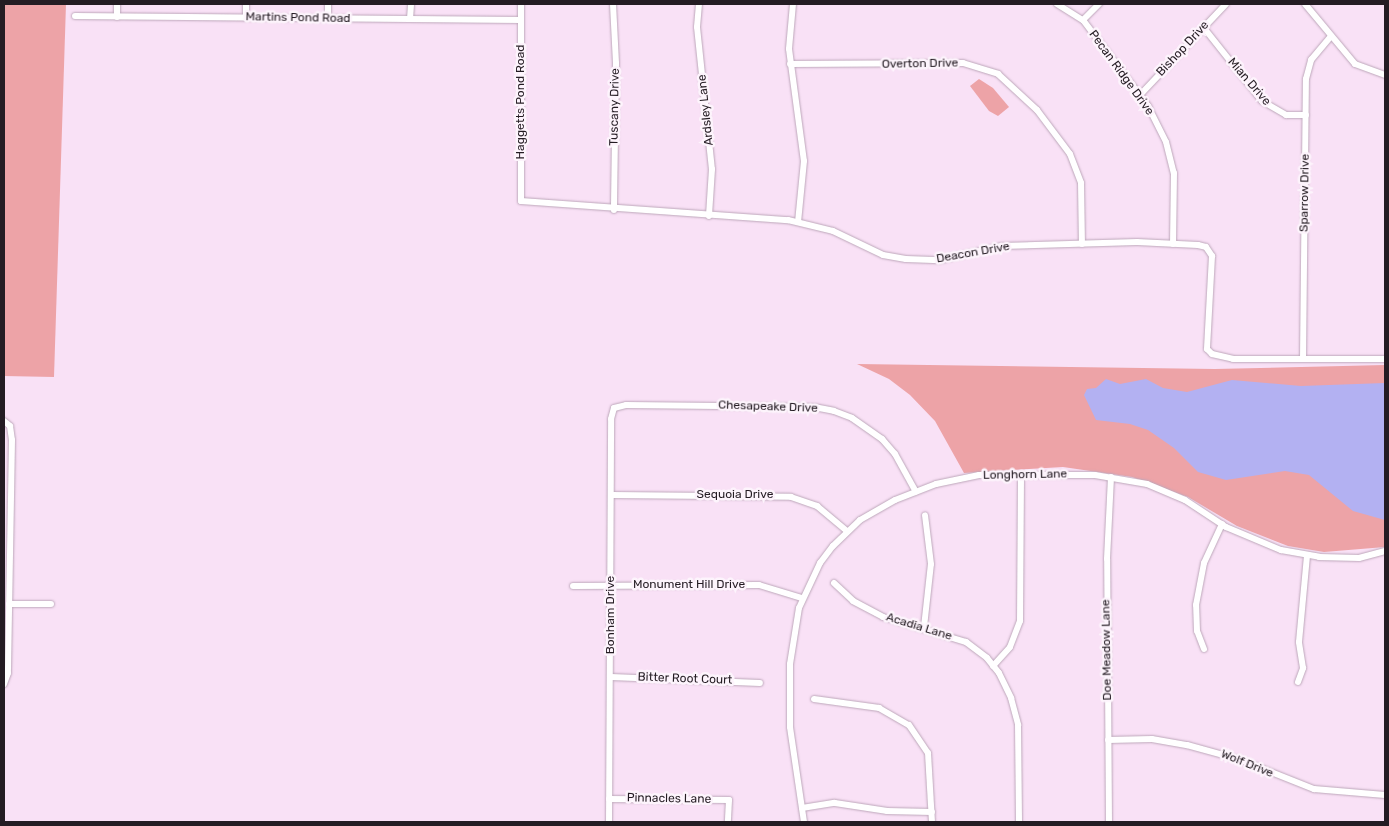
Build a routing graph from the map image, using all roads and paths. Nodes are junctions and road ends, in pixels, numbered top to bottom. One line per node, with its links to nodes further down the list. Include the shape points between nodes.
1 (117, 4): 14 (street)
2 (246, 4): 15 (street)
3 (328, 4): 16 (street)
4 (410, 4): 17 (street)
5 (521, 4): 18 (street, Haggetts Pond Road)
6 (613, 4): 27 (street, Tuscany Drive, via 616,63)
7 (699, 4): 28 (street, Ardsley Lane, via 697,27 712,169)
8 (793, 4): 22 (street)
9 (1057, 4): 19 (street, Pecan Ridge Drive)
10 (1099, 4): 19 (street)
11 (1226, 4): 20 (street, Bishop Drive)
12 (1305, 4): 21 (street)
13 (75, 16): 14 (street, Martins Pond Road)
14 (117, 17): 15 (street, Martins Pond Road)
15 (246, 18): 16 (street, Martins Pond Road)
16 (328, 18): 17 (street, Martins Pond Road)
17 (410, 19): 18 (street, Martins Pond Road)
18 (521, 20): 26 (street, Haggetts Pond Road)
19 (1083, 20): 24 (street, Pecan Ridge Drive)
20 (1204, 28): 24 (street, Bishop Drive); 25 (street, Mian Drive, via 1262,101 1286,115)
21 (1331, 36): 23 (street, via 1355,64); 25 (street, Sparrow Drive, via 1310,62 1306,79)
22 (790, 64): 29 (street, via 804,161); 30 (street, Overton Drive, via 963,63 998,74 1037,110 1070,154 1081,183)
23 (1385, 75)
24 (1140, 95): 31 (street, Pecan Ridge Drive, via 1166,142 1172,165)
25 (1306, 115): 32 (street, Sparrow Drive)
26 (521, 201): 27 (street, Deacon Drive)
27 (614, 210): 28 (street, Deacon Drive)
28 (709, 216): 29 (street, Deacon Drive)
29 (798, 222): 30 (street, Deacon Drive, via 833,231 883,255 906,259 940,260 1002,246)
30 (1082, 244): 31 (street, Deacon Drive)
31 (1173, 244): 32 (street, Deacon Drive, via 1198,245 1211,250 1207,349 1212,354 1233,360)
32 (1303, 358): 33 (street, Deacon Drive)
33 (1385, 359)
34 (614, 408): 38 (street, Chesapeake Drive, via 626,405 814,407 834,411 852,418 882,439 896,454); 39 (street, Bonham Drive, via 611,419)
35 (5, 422): 49 (street, via 12,440)
36 (1021, 475): 37 (street, Longhorn Lane); 38 (street, Longhorn Lane, via 979,475); 53 (street, via 1020,621 1010,647)
37 (1110, 477): 41 (street, Longhorn Lane, via 1147,484 1185,500); 59 (street, Doe Meadow Lane, via 1106,558)
38 (916, 492): 42 (street, Longhorn Lane, via 873,512)
39 (612, 495): 42 (street, Sequoia Drive, via 791,497 818,506); 46 (street, Bonham Drive)
40 (925, 515): 51 (street, via 931,564)
41 (1222, 524): 44 (street, Longhorn Lane, via 1281,550); 52 (street, via 1204,563 1196,605 1197,631)
42 (847, 531): 48 (street, Longhorn Lane, via 820,563)
43 (1385, 551): 44 (street, Longhorn Lane, via 1359,558)
44 (1307, 555): 56 (street, via 1299,642 1303,668)
45 (834, 583): 51 (street, Acadia Lane, via 867,609)
46 (610, 584): 47 (street, Monument Hill Drive); 48 (street, Monument Hill Drive, via 759,585); 54 (street, Bonham Drive)
47 (573, 586)
48 (802, 598): 62 (street, Longhorn Lane, via 793,635 789,695 792,750)
49 (9, 604): 50 (street); 57 (street, via 8,673)
50 (51, 604)
51 (924, 628): 53 (street, Acadia Lane, via 966,642)
52 (1204, 649)
53 (993, 666): 68 (street, Acadia Lane, via 1008,692 1016,718)
54 (611, 677): 55 (street, Bitter Root Court); 61 (street, Bonham Drive)
55 (760, 682)
56 (1298, 682)
57 (4, 684)
58 (814, 699): 63 (street, via 879,708 909,724 928,753)
59 (1108, 740): 60 (street, Wolf Drive, via 1152,740 1188,745 1241,760 1314,789); 69 (street, Doe Meadow Lane)
60 (1385, 795)
61 (610, 799): 64 (street, Bonham Drive); 65 (street, Pinnacles Lane, via 728,800)
62 (802, 808): 63 (street, via 835,802 888,811); 66 (street, Longhorn Lane)
63 (932, 812): 67 (street)
64 (609, 822)
65 (728, 822)
66 (804, 822)
67 (932, 822)
68 (1019, 822)
69 (1109, 822)

